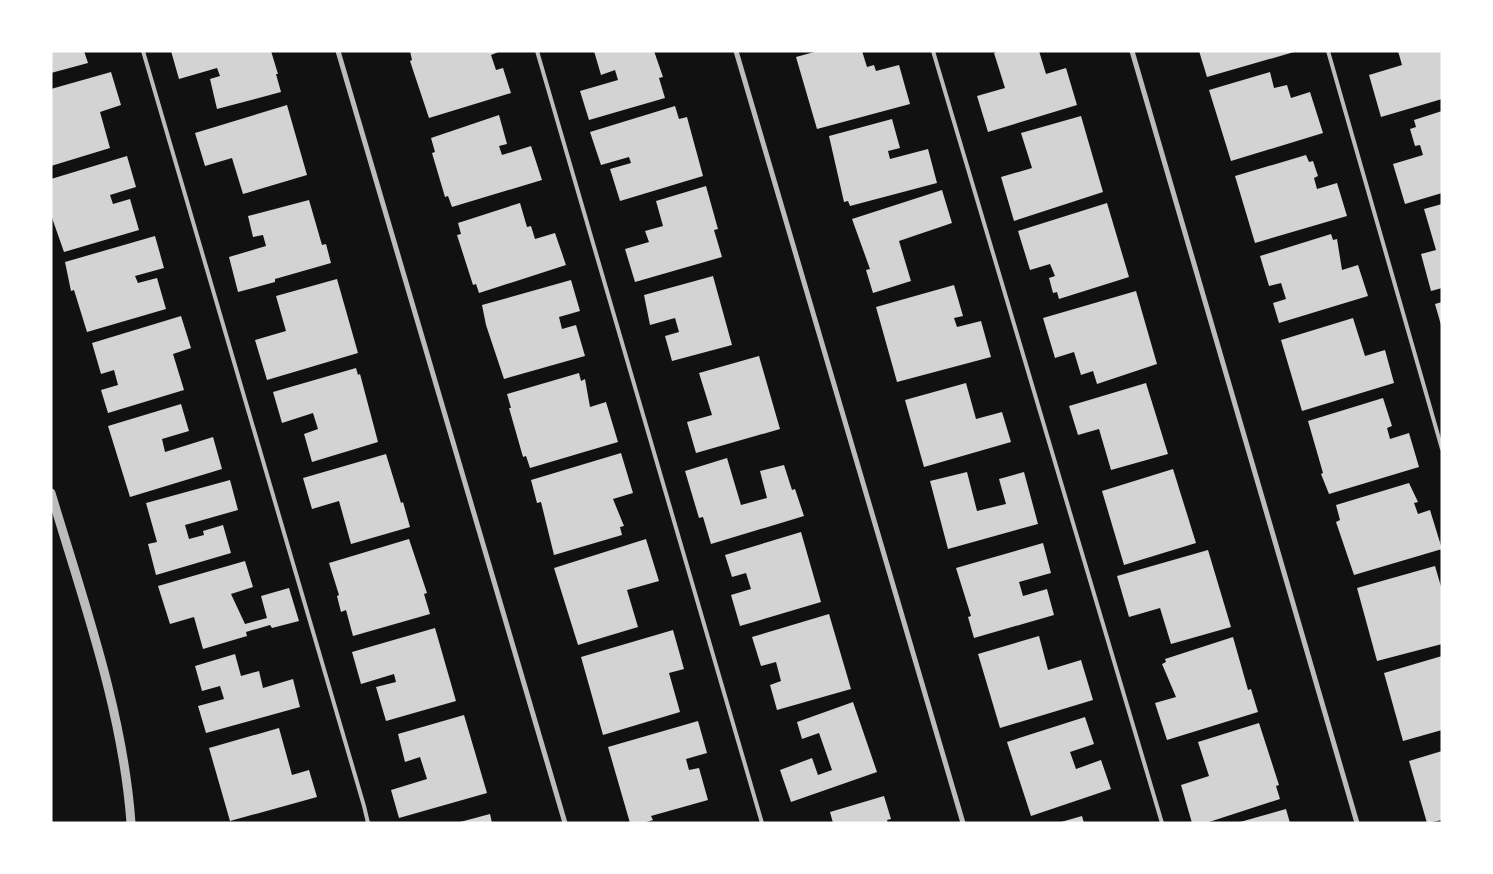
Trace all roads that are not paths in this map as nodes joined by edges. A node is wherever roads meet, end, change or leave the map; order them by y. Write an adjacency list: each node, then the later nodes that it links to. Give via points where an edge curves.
1 (143, 51): 11 (lane)
2 (338, 51): 12 (street)
3 (537, 51): 13 (lane)
4 (736, 51): 14 (street)
5 (933, 51): 15 (lane)
6 (1132, 51): 16 (street)
7 (1328, 51): 8 (lane)
8 (1442, 449)
9 (51, 494): 10 (street, via 104,670 121,748)
10 (132, 823)
11 (368, 823)
12 (565, 823)
13 (762, 823)
14 (963, 823)
15 (1162, 823)
16 (1357, 823)

